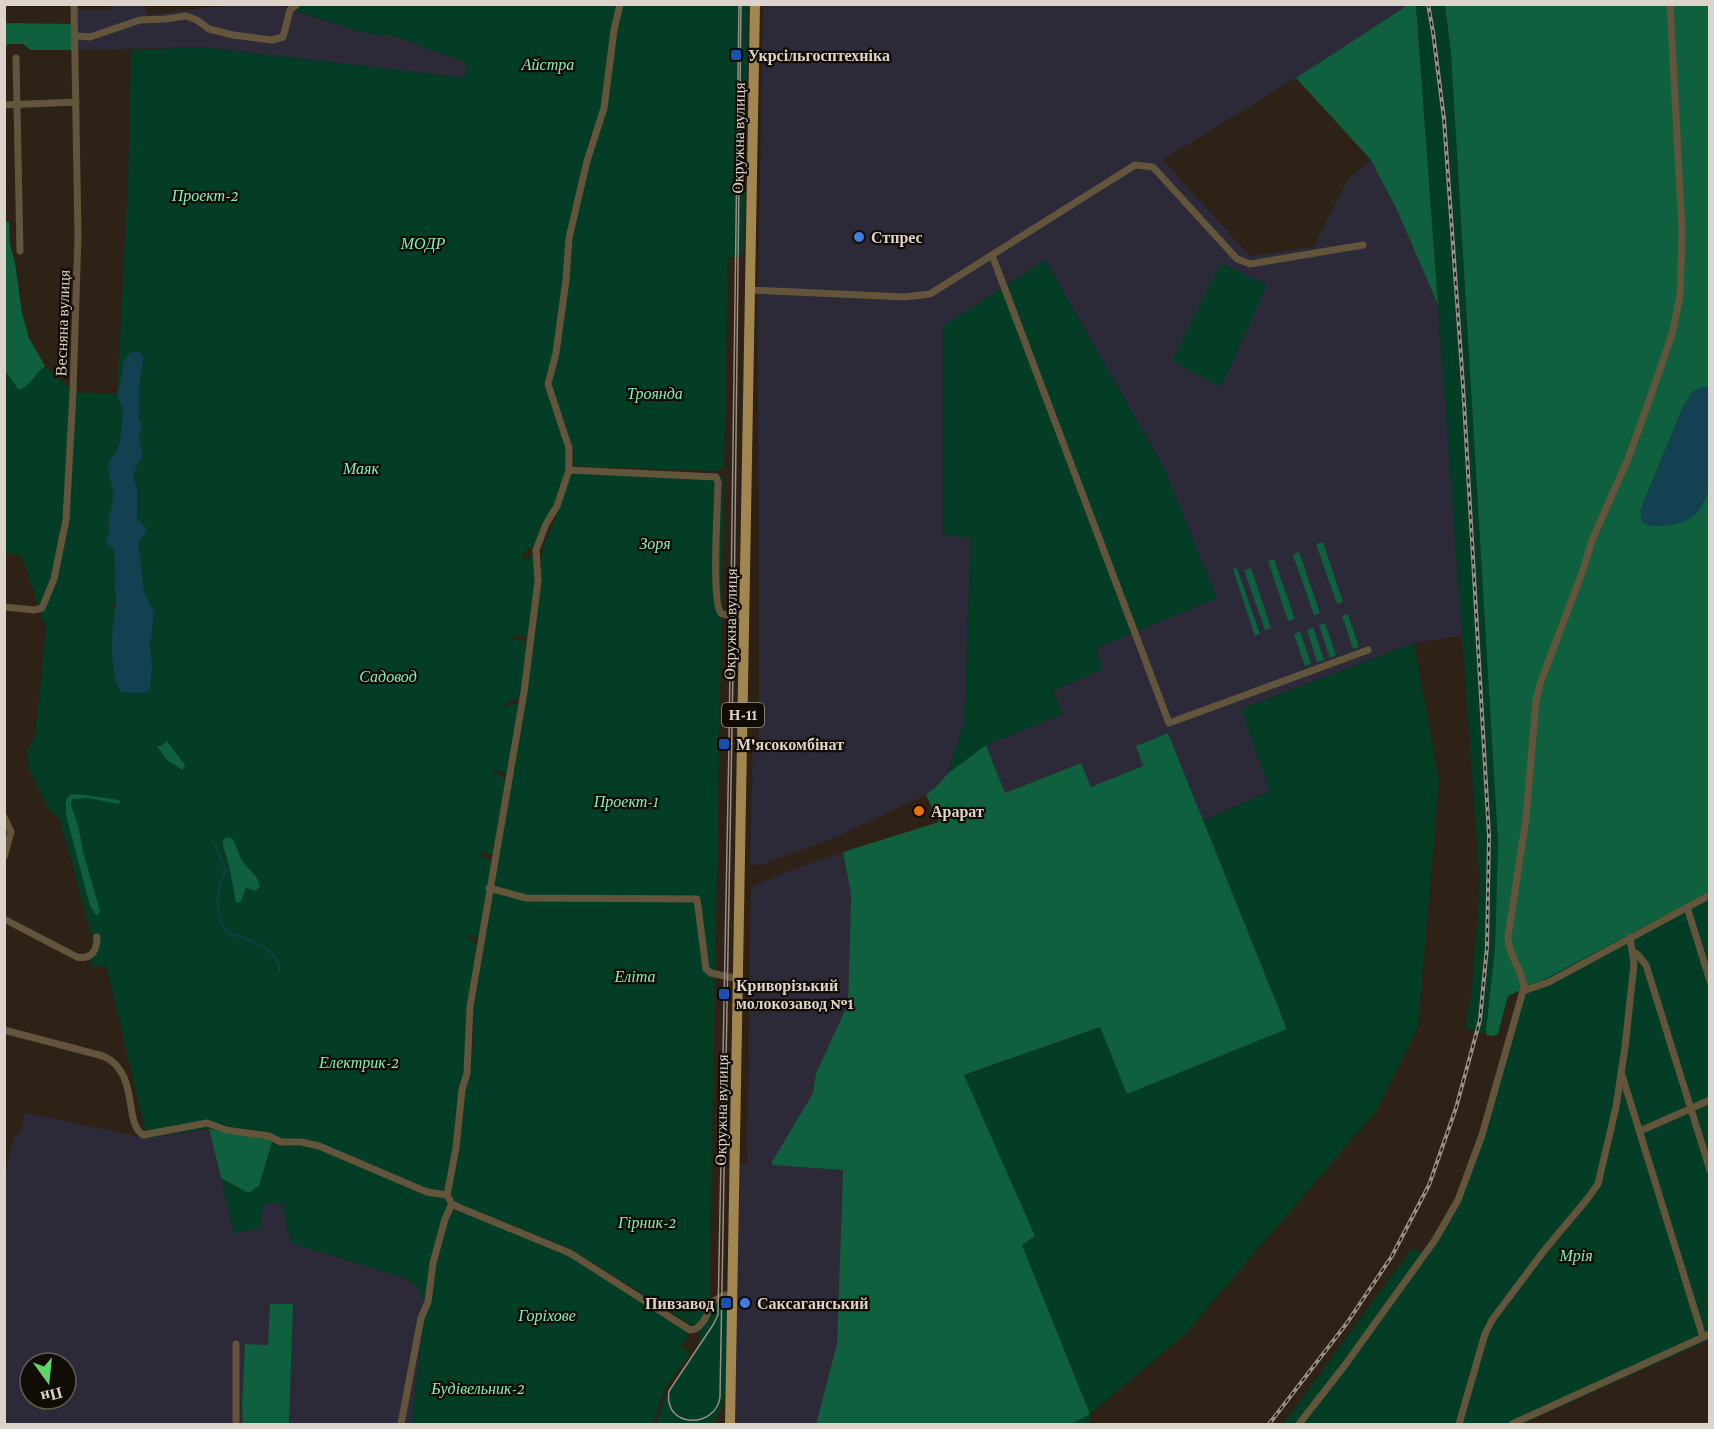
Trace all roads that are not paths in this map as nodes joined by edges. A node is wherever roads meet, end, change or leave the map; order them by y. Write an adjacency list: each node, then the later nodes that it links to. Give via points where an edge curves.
1 (74, 4): 6 (street, Весняна вулиця)
2 (297, 4): 6 (street, via 290,10 283,37 272,40 209,29 186,16 140,20 90,37)
3 (620, 4): 15 (street, via 604,108 569,238 556,353 548,384 569,448)
4 (755, 4): 14 (main road, Окружна вулиця / Н-11)
5 (1670, 4): 30 (street, via 1682,230 1680,296 1672,334 1650,398 1592,540 1536,700 1526,818 1508,937 1524,981)
6 (75, 36): 8 (street, Весняна вулиця)
7 (16, 58): 9 (street)
8 (76, 102): 9 (street); 16 (street, Весняна вулиця, via 78,236 66,520 54,579 42,608)
9 (16, 104): 10 (street); 12 (street)
10 (4, 105)
11 (1363, 245): 13 (street, via 1250,264 1237,259 1153,167 1136,165)
12 (20, 251)
13 (992, 255): 14 (street, via 930,294 919,296); 18 (street, via 1169,723)
14 (750, 290): 17 (main road, Окружна вулиця / Н-11)
15 (569, 470): 17 (street, via 716,477 715,578 720,611 724,615); 21 (street, via 536,550 538,580 524,692)
16 (4, 607)
17 (745, 615): 28 (main road, Окружна вулиця / Н-11)
18 (1368, 650)
19 (4, 817): 20 (street, via 11,832)
20 (4, 857)
21 (489, 888): 28 (street, via 526,897 697,899 706,969 711,974); 37 (street, via 469,1015 467,1073)
22 (1710, 894): 23 (street)
23 (1687, 907): 25 (street); 29 (street)
24 (4, 919): 26 (street, via 77,957 87,958 93,953)
25 (1630, 937): 27 (street); 30 (street, via 1549,982)
26 (97, 938)
27 (1634, 952): 32 (street); 34 (street, via 1646,965)
28 (739, 979): 39 (main road, Окружна вулиця / Н-11)
29 (1710, 981)
30 (1523, 991): 45 (street, via 1482,1135 1458,1200 1435,1240)
31 (4, 1030): 37 (street, via 103,1056 116,1063 123,1073 137,1129 143,1135 207,1123 281,1142 319,1146 427,1192)
32 (1621, 1071): 35 (street); 46 (street, via 1598,1184 1491,1320)
33 (1710, 1100): 34 (street)
34 (1690, 1108): 35 (street); 36 (street)
35 (1640, 1131): 40 (street)
36 (1710, 1170)
37 (447, 1195): 38 (street)
38 (452, 1204): 39 (street, via 570,1253 690,1330 704,1322 711,1303); 43 (street, via 433,1263)
39 (732, 1295): 44 (main road, Окружна вулиця / Н-11)
40 (1706, 1335): 47 (street)
41 (236, 1344): 42 (street)
42 (236, 1425)
43 (401, 1425)
44 (730, 1425)
45 (1299, 1425)
46 (1459, 1425)
47 (1512, 1425)

